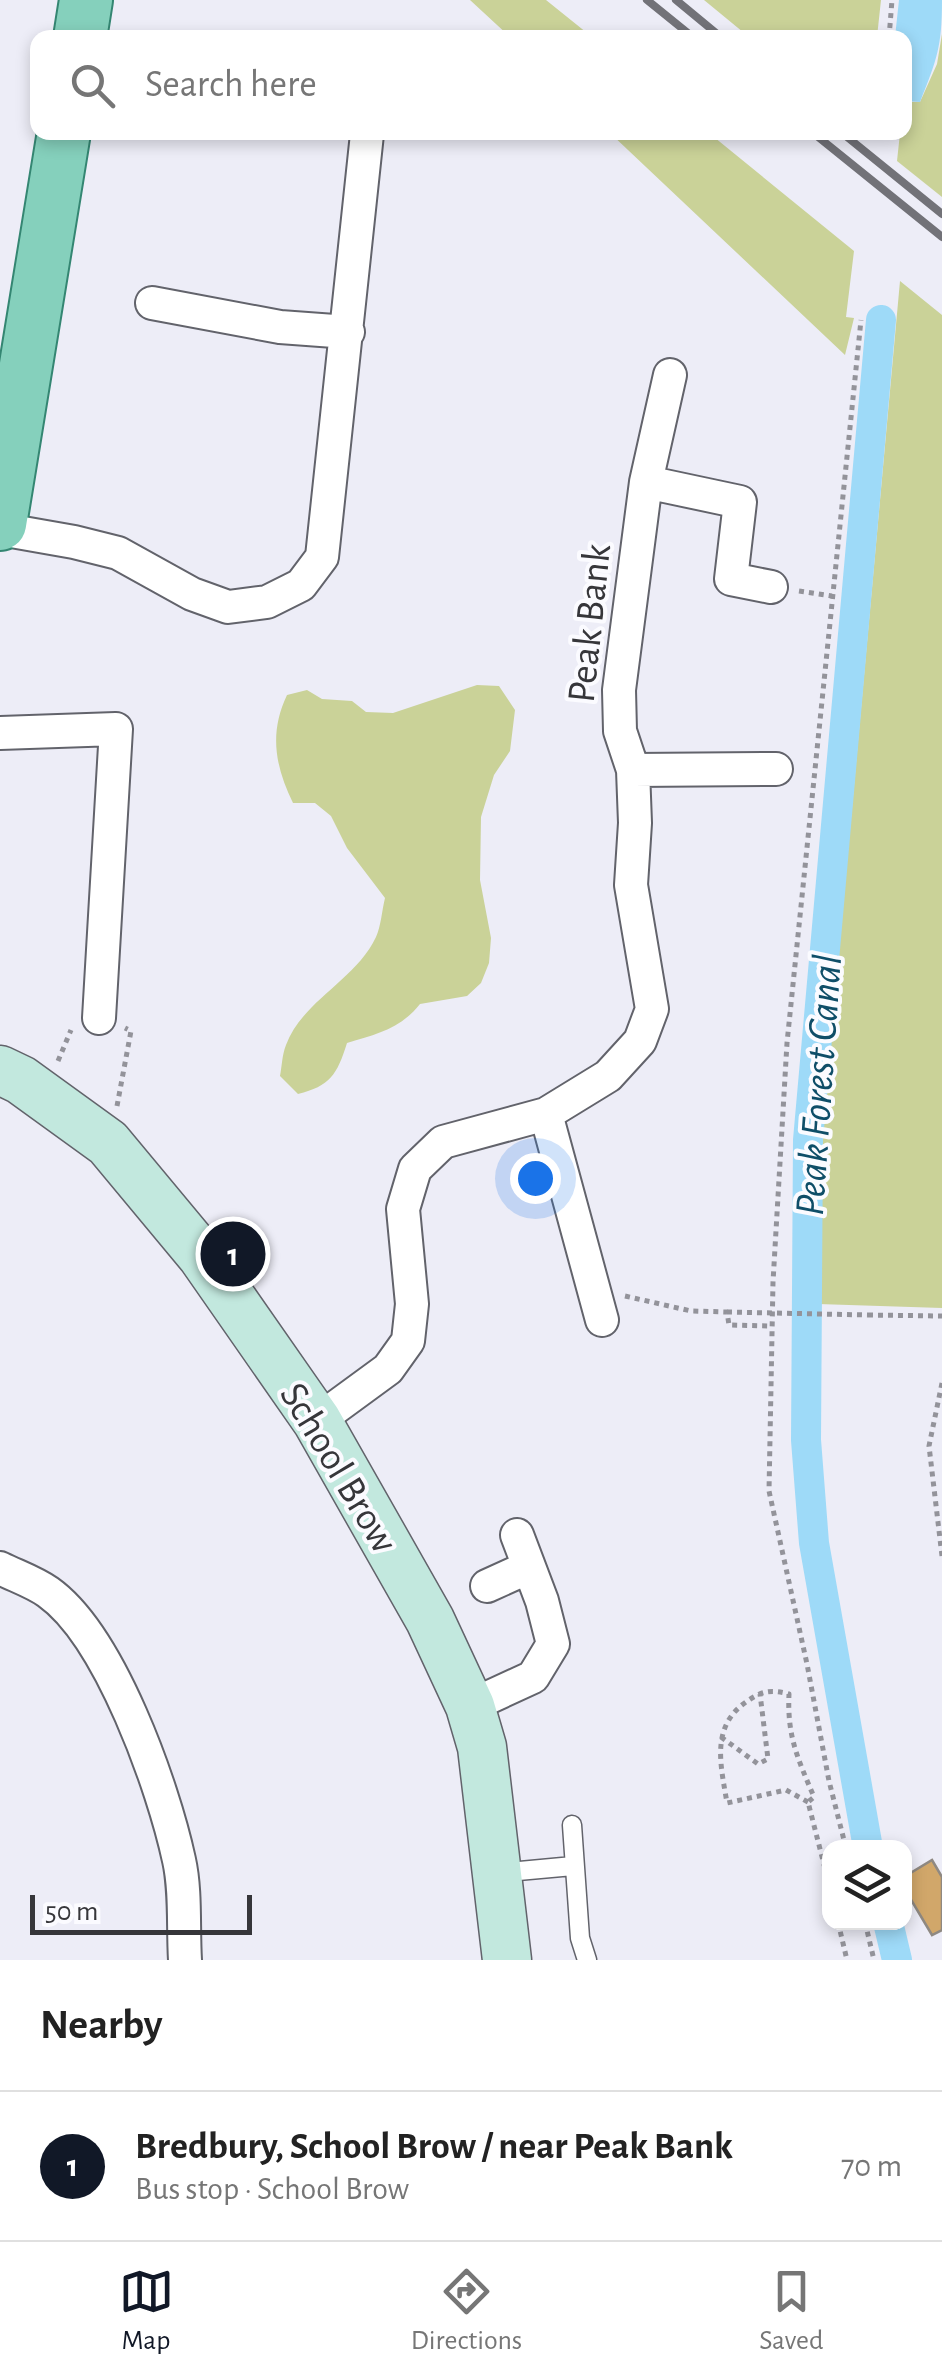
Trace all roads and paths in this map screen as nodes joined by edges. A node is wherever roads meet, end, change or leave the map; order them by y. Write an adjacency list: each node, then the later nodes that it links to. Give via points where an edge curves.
1 (86, 0): 3 (main road)
2 (892, 0): 4 (path)
3 (81, 30)
4 (890, 30)
5 (63, 140): 12 (main road)
6 (366, 140): 9 (street)
7 (152, 303): 9 (street, via 280,327)
8 (860, 320): 25 (path, via 787,1043)
9 (348, 332): 12 (street, via 322,557 301,585 266,602 228,607 118,553)
10 (670, 374): 11 (street, Peak Bank)
11 (646, 482): 13 (street, via 740,502 731,578); 16 (street, Peak Bank, via 619,690 620,731)
12 (0, 527)
13 (771, 587)
14 (0, 732): 17 (street, via 116,729)
15 (776, 769): 16 (street)
16 (633, 770): 20 (street, Peak Bank, via 631,885 652,1009 640,1041 608,1076)
17 (97, 1018): 19 (path, via 74,1024); 21 (path, via 132,1031)
18 (0, 1070): 19 (main road, School Brow)
19 (44, 1096): 21 (main road, School Brow)
20 (546, 1114): 22 (street); 27 (street, Peak Bank, via 443,1142 415,1169 403,1209 412,1304 408,1341 388,1369)
21 (108, 1143): 27 (main road, School Brow, via 202,1256)
22 (598, 1304): 23 (path)
23 (727, 1312): 24 (path, bridge); 25 (path, via 729,1325)
24 (942, 1316)
25 (772, 1326): 38 (path, via 769,1491)
26 (942, 1383): 29 (path, via 929,1446)
27 (317, 1421): 34 (main road, School Brow, via 430,1620)
28 (517, 1535): 31 (street)
29 (942, 1556)
30 (0, 1568): 44 (street, via 49,1592 88,1632 117,1684 180,1862)
31 (530, 1568): 32 (street); 34 (street, via 553,1644 533,1676)
32 (487, 1586)
33 (760, 1694): 35 (path, via 731,1712); 35 (path, via 768,1759 758,1764); 36 (path, via 790,1694 792,1746 814,1797)
34 (470, 1706): 41 (main road, School Brow, via 482,1747)
35 (721, 1737): 36 (path, via 727,1803 786,1790)
36 (808, 1802): 39 (path)
37 (572, 1825): 40 (lane)
38 (844, 1840)
39 (822, 1857)
40 (574, 1866): 41 (lane); 46 (lane)
41 (496, 1873): 45 (main road, School Brow)
42 (840, 1930): 47 (path)
43 (867, 1930): 48 (path)
44 (185, 1960)
45 (508, 1960)
46 (587, 1960)
47 (847, 1960)
48 (874, 1960)

